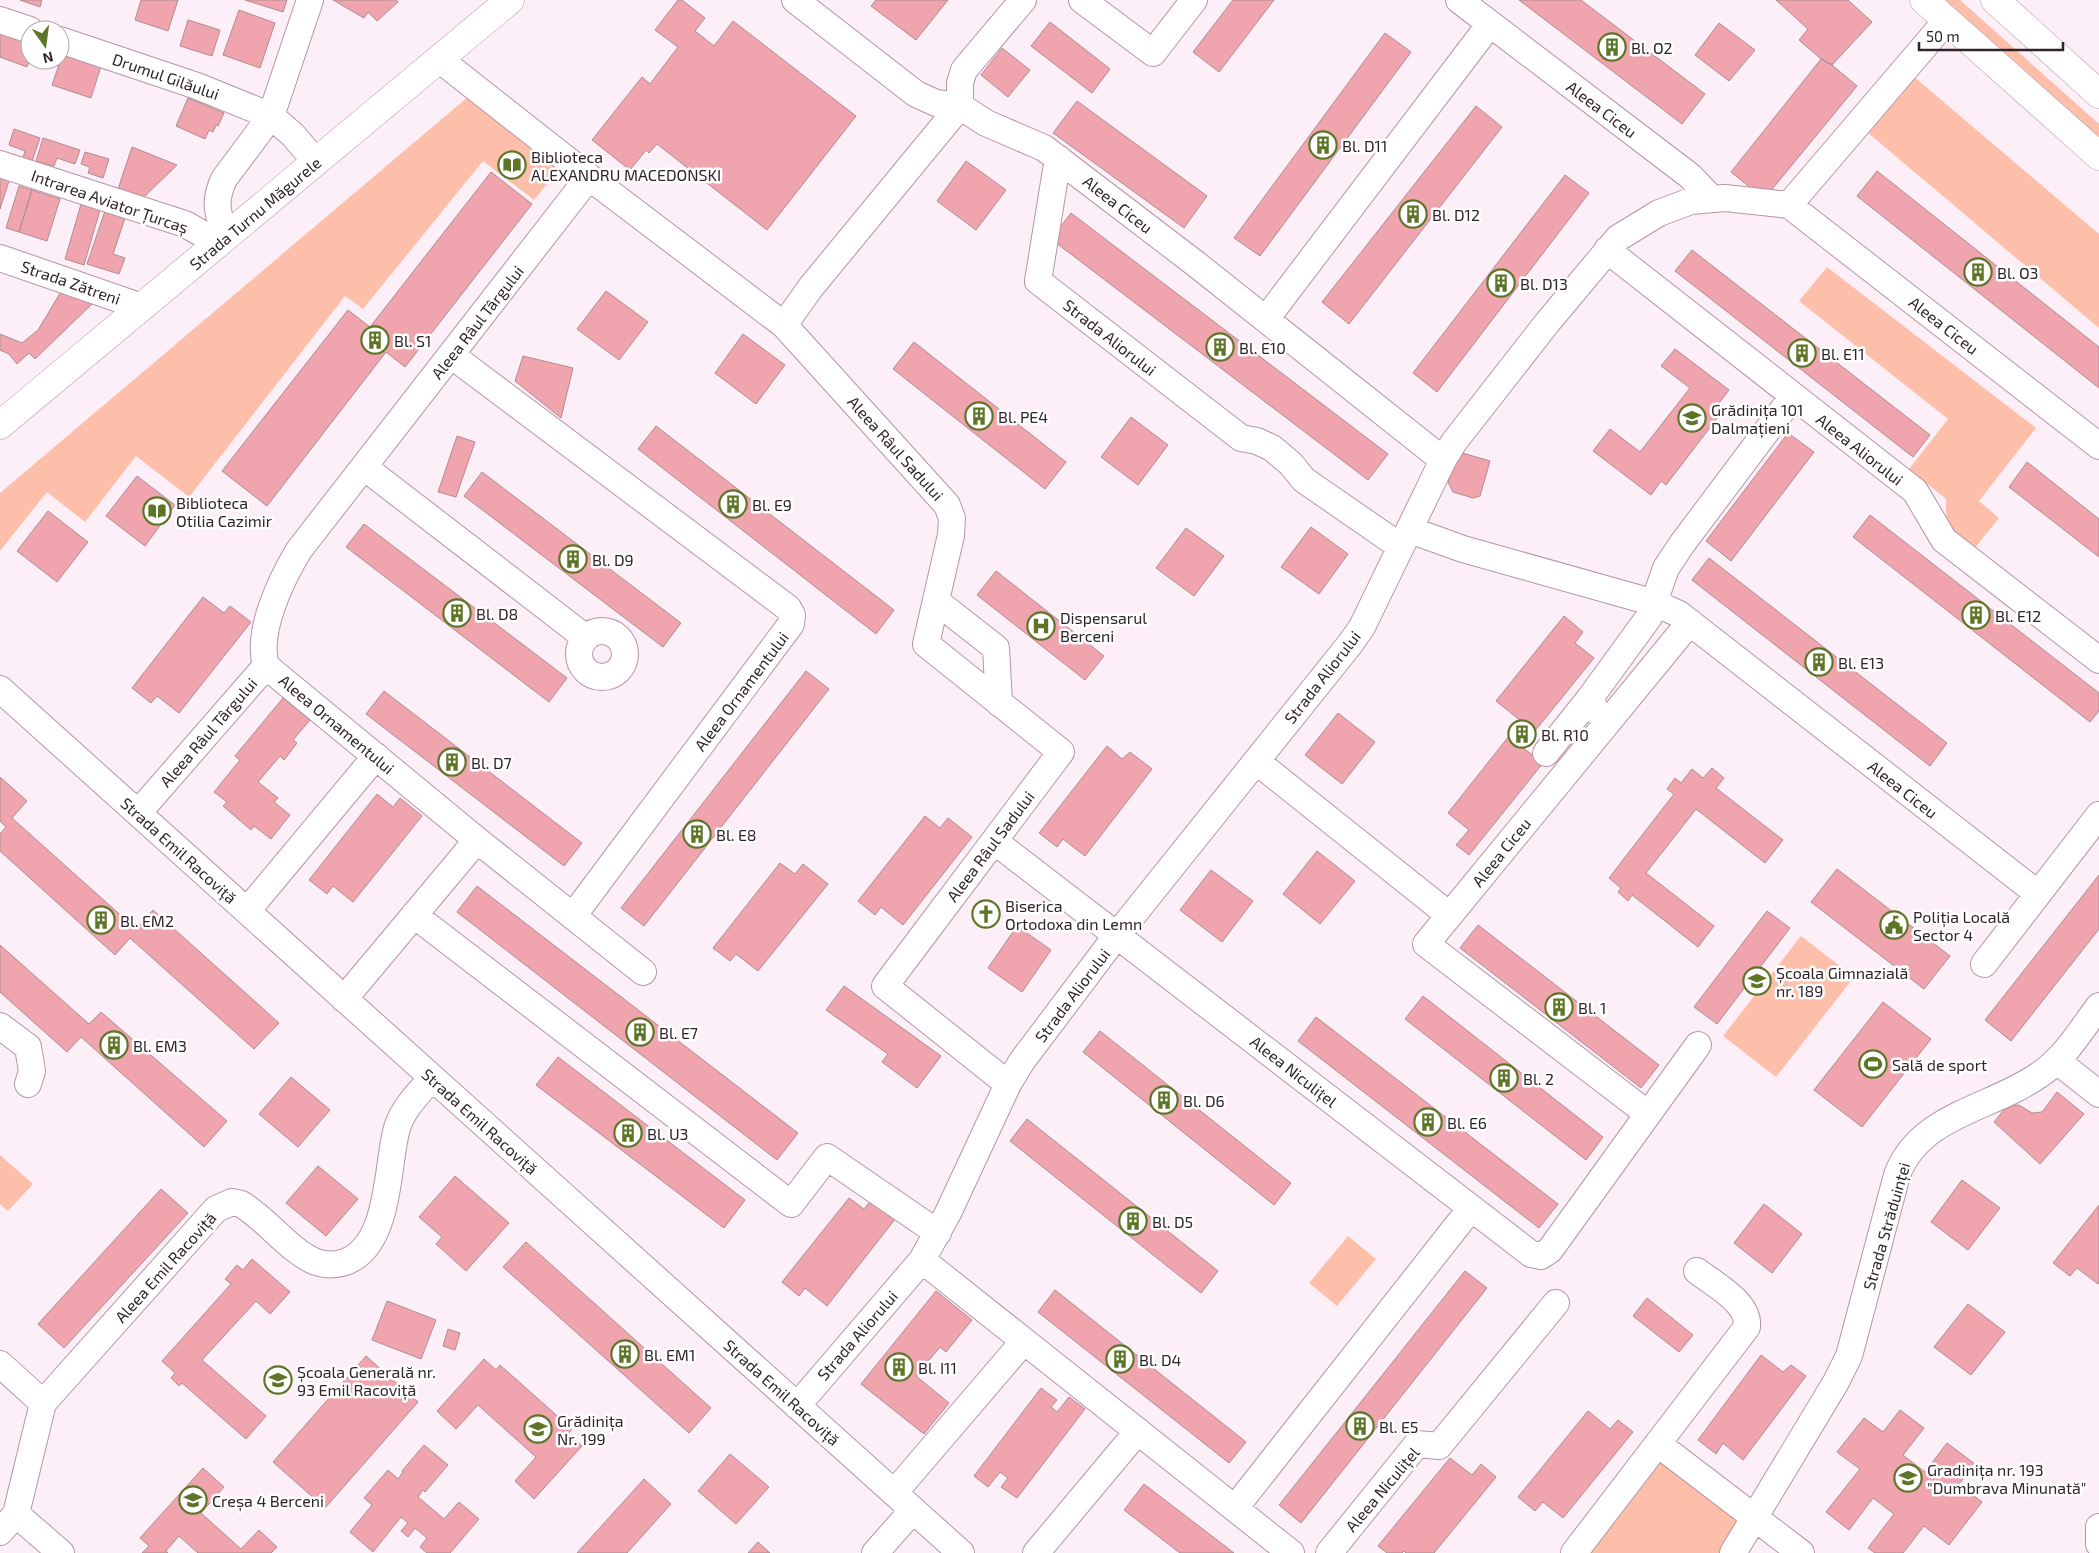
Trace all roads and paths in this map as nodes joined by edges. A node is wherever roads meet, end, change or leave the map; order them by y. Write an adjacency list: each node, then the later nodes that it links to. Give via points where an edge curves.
1 (310, 0): 18 (street)
2 (510, 0): 15 (main road, Strada Turnu Măgurele)
3 (795, 0): 17 (street, Aleea Ciceu, via 916,94 936,103)
4 (1023, 0): 17 (street, via 964,70 960,83)
5 (1082, 0): 6 (street, via 1153,54)
6 (1194, 0)
7 (1458, 0): 12 (street, Aleea Ciceu)
8 (1924, 0): 11 (main road)
9 (1995, 0): 16 (main road)
10 (0, 20): 13 (street)
11 (1947, 20): 19 (main road); 25 (street)
12 (1490, 24): 24 (street, Aleea Ciceu, via 1690,176); 30 (street)
13 (20, 27)
14 (70, 43): 18 (street, Drumul Gilăului, via 213,92)
15 (440, 59): 21 (main road, Strada Turnu Măgurele); 23 (street, Aleea Râul Sadului)
16 (2099, 94)
17 (960, 106): 20 (street, Aleea Ciceu, via 986,124 1032,141); 31 (street, via 810,287)
18 (271, 116): 21 (street, Drumul Gilăului); 26 (street, via 220,188 217,212)
19 (2099, 156)
20 (1058, 158): 30 (street, Aleea Ciceu); 38 (street, Strada Aliorului, via 1038,281 1241,438 1272,448 1304,480)
21 (316, 162): 26 (main road, Strada Turnu Măgurele)
22 (0, 164): 26 (street, Intrarea Aviator Țurcaș, via 185,224)
23 (589, 177): 31 (street, Aleea Râul Sadului); 32 (street, Aleea Râul Târgului)
24 (1711, 198): 25 (street); 27 (street, via 1676,206 1643,221 1618,238)
25 (1789, 205): 35 (street, Aleea Ciceu)
26 (222, 241): 29 (main road, Strada Turnu Măgurele)
27 (1608, 250): 33 (street, Aleea Aliorului); 36 (street, via 1541,330)
28 (0, 258): 29 (street, Strada Zătreni)
29 (142, 307): 34 (main road, Strada Turnu Măgurele)
30 (1266, 319): 36 (street, Aleea Ciceu)
31 (784, 325): 39 (street, Aleea Râul Sadului, via 947,505 952,518 951,535)
32 (451, 355): 37 (street, Aleea Râul Târgului); 60 (street, Aleea Ornamentului, via 788,608 792,615 791,624)
33 (1794, 396): 40 (street, via 1682,544 1666,568); 43 (street, Aleea Aliorului, via 1915,492 1944,540)
34 (0, 425)
35 (2099, 446)
36 (1443, 460): 38 (street, Strada Aliorului)
37 (364, 467): 42 (street); 44 (street, Aleea Râul Târgului, via 299,550 278,590 265,634)
38 (1405, 538): 40 (street, Aleea Ciceu, via 1463,549); 51 (street, Strada Aliorului, via 1362,627)
39 (936, 601): 47 (street, via 996,648); 47 (street, Aleea Râul Sadului, via 926,644)
40 (1655, 604): 41 (street, Aleea Ciceu); 46 (street, via 1640,632)
41 (1690, 622): 48 (street, Aleea Ciceu); 56 (street, Aleea Ciceu)
42 (586, 638)
43 (2099, 660)
44 (266, 666): 50 (street, Aleea Ornamentului); 52 (street, Aleea Râul Târgului)
45 (0, 689): 52 (street, Strada Emil Racoviță)
46 (1590, 698): 48 (street, via 1596,711); 49 (street)
47 (999, 703): 55 (street, Aleea Râul Sadului, via 1061,752)
48 (1609, 721): 59 (street, Aleea Ciceu)
49 (1546, 753)
50 (376, 756): 54 (street, Aleea Ornamentului); 57 (street)
51 (1256, 761): 59 (street); 61 (street, Strada Aliorului)
52 (138, 813): 57 (street, Strada Emil Racoviță)
53 (2099, 815): 56 (street)
54 (477, 840): 58 (street); 60 (street, Aleea Ornamentului)
55 (994, 841): 61 (street, Aleea Niculițel); 71 (street, Aleea Râul Sadului, via 885,986)
56 (2037, 893): 62 (street)
57 (247, 911): 64 (street, Strada Emil Racoviță)
58 (414, 915): 64 (street); 75 (street, via 791,1204 827,1157)
59 (1449, 915): 73 (street, Aleea Ciceu, via 1426,944)
60 (573, 916): 63 (street)
61 (1117, 935): 71 (street, Strada Aliorului); 74 (street, Aleea Niculițel)
62 (1984, 964)
63 (643, 972)
64 (344, 998): 69 (street, Strada Emil Racoviță)
65 (2099, 1006): 68 (street, Strada Străduinței)
66 (0, 1026): 70 (street, via 28,1047 32,1072)
67 (1698, 1045): 73 (street, Aleea Niculițel)
68 (2057, 1061): 72 (street); 88 (street, Strada Străduinței, via 2016,1089 1940,1124 1910,1150 1897,1175 1849,1356)
69 (432, 1078): 81 (street, Aleea Emil Racoviță, via 402,1117 379,1222 360,1253 340,1264 323,1264 306,1257 248,1208 232,1202 224,1204 216,1209); 82 (street, Strada Emil Racoviță)
70 (28, 1084)
71 (1008, 1084): 75 (street, Strada Aliorului)
72 (2099, 1094)
73 (1648, 1114): 74 (street, Aleea Niculițel, via 1550,1250 1541,1256 1531,1254)
74 (1471, 1208): 86 (street)
75 (938, 1233): 76 (street, Strada Aliorului)
76 (922, 1260): 79 (street); 82 (street, Strada Aliorului)
77 (1697, 1271): 84 (street, via 1741,1306 1748,1317 1748,1327)
78 (1556, 1303): 97 (street, Aleea Niculițel, via 1439,1446 1417,1444)
79 (1024, 1341): 83 (street); 85 (street)
80 (0, 1364): 81 (street)
81 (43, 1404): 89 (street, Aleea Emil Racoviță)
82 (797, 1406): 85 (street, Strada Emil Racoviță)
83 (1138, 1431): 86 (street); 95 (street)
84 (1658, 1444): 88 (street); 98 (street)
85 (894, 1493): 87 (street, Strada Emil Racoviță)
86 (1235, 1508): 96 (street)
87 (913, 1510): 93 (street); 94 (street, Strada Emil Racoviță)
88 (1754, 1517): 99 (street, Strada Străduinței); 100 (street)
89 (8, 1523): 92 (street)
90 (2099, 1527): 91 (street)
91 (2099, 1544)
92 (61, 1553)
93 (875, 1553)
94 (961, 1553)
95 (1036, 1553)
96 (1291, 1553)
97 (1329, 1553)
98 (1574, 1553)
99 (1733, 1553)
100 (1801, 1553)

